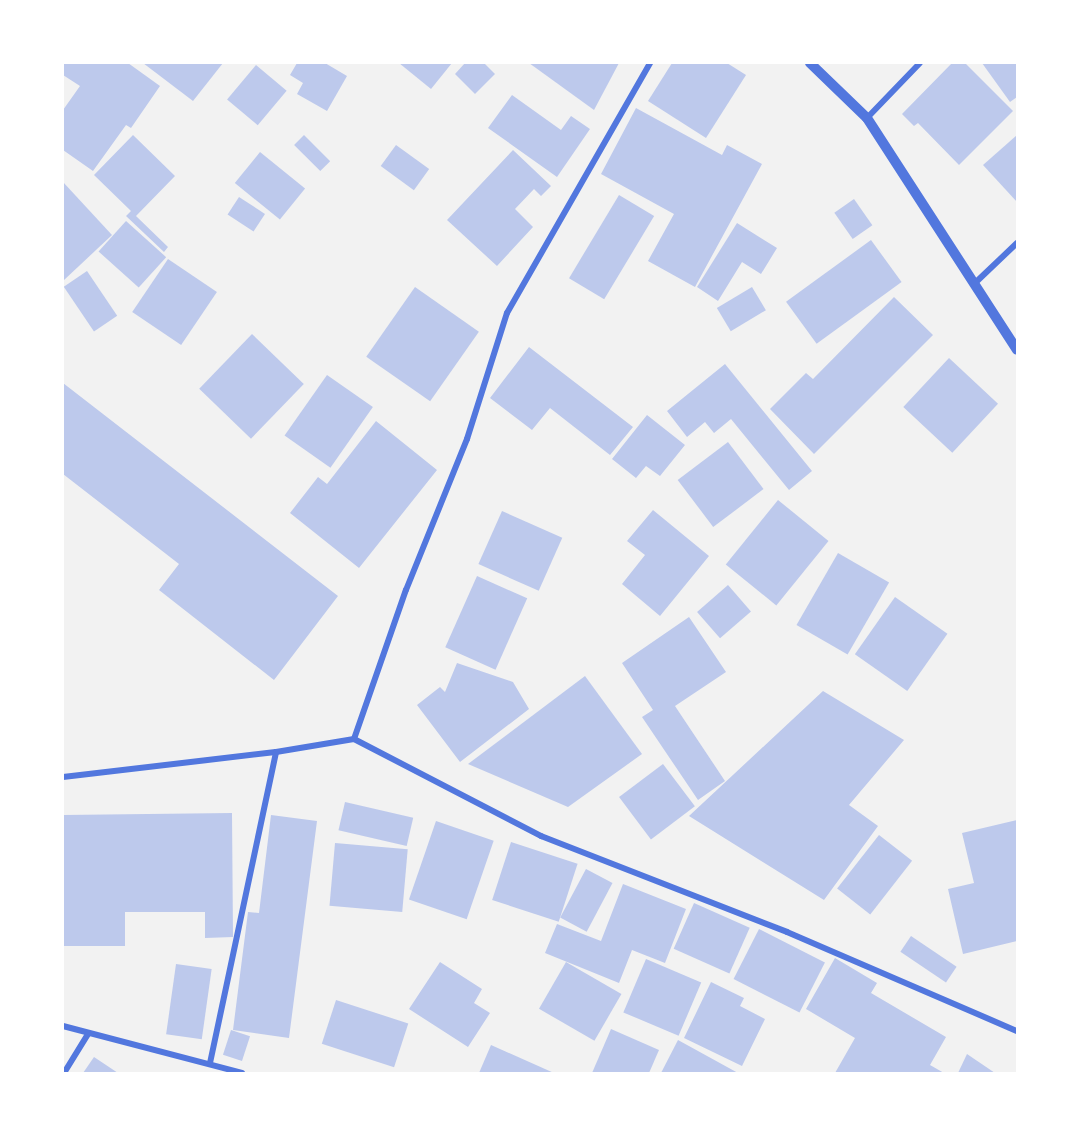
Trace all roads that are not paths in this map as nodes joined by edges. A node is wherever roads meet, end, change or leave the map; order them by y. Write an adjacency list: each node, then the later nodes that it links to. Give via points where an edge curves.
1 (650, 63): 8 (street, via 507,313 467,439 406,590)
2 (810, 63): 4 (street)
3 (920, 63): 4 (street)
4 (867, 118): 6 (street)
5 (1017, 243): 6 (street)
6 (975, 284): 7 (street)
7 (1015, 342)
8 (354, 740): 9 (street); 12 (street, via 541,836 787,932)
9 (276, 752): 10 (street); 14 (street)
10 (63, 777)
11 (63, 1026): 13 (street)
12 (1017, 1031)
13 (88, 1034): 14 (street); 15 (street)
14 (210, 1063): 16 (street)
15 (64, 1073)
16 (242, 1073)

